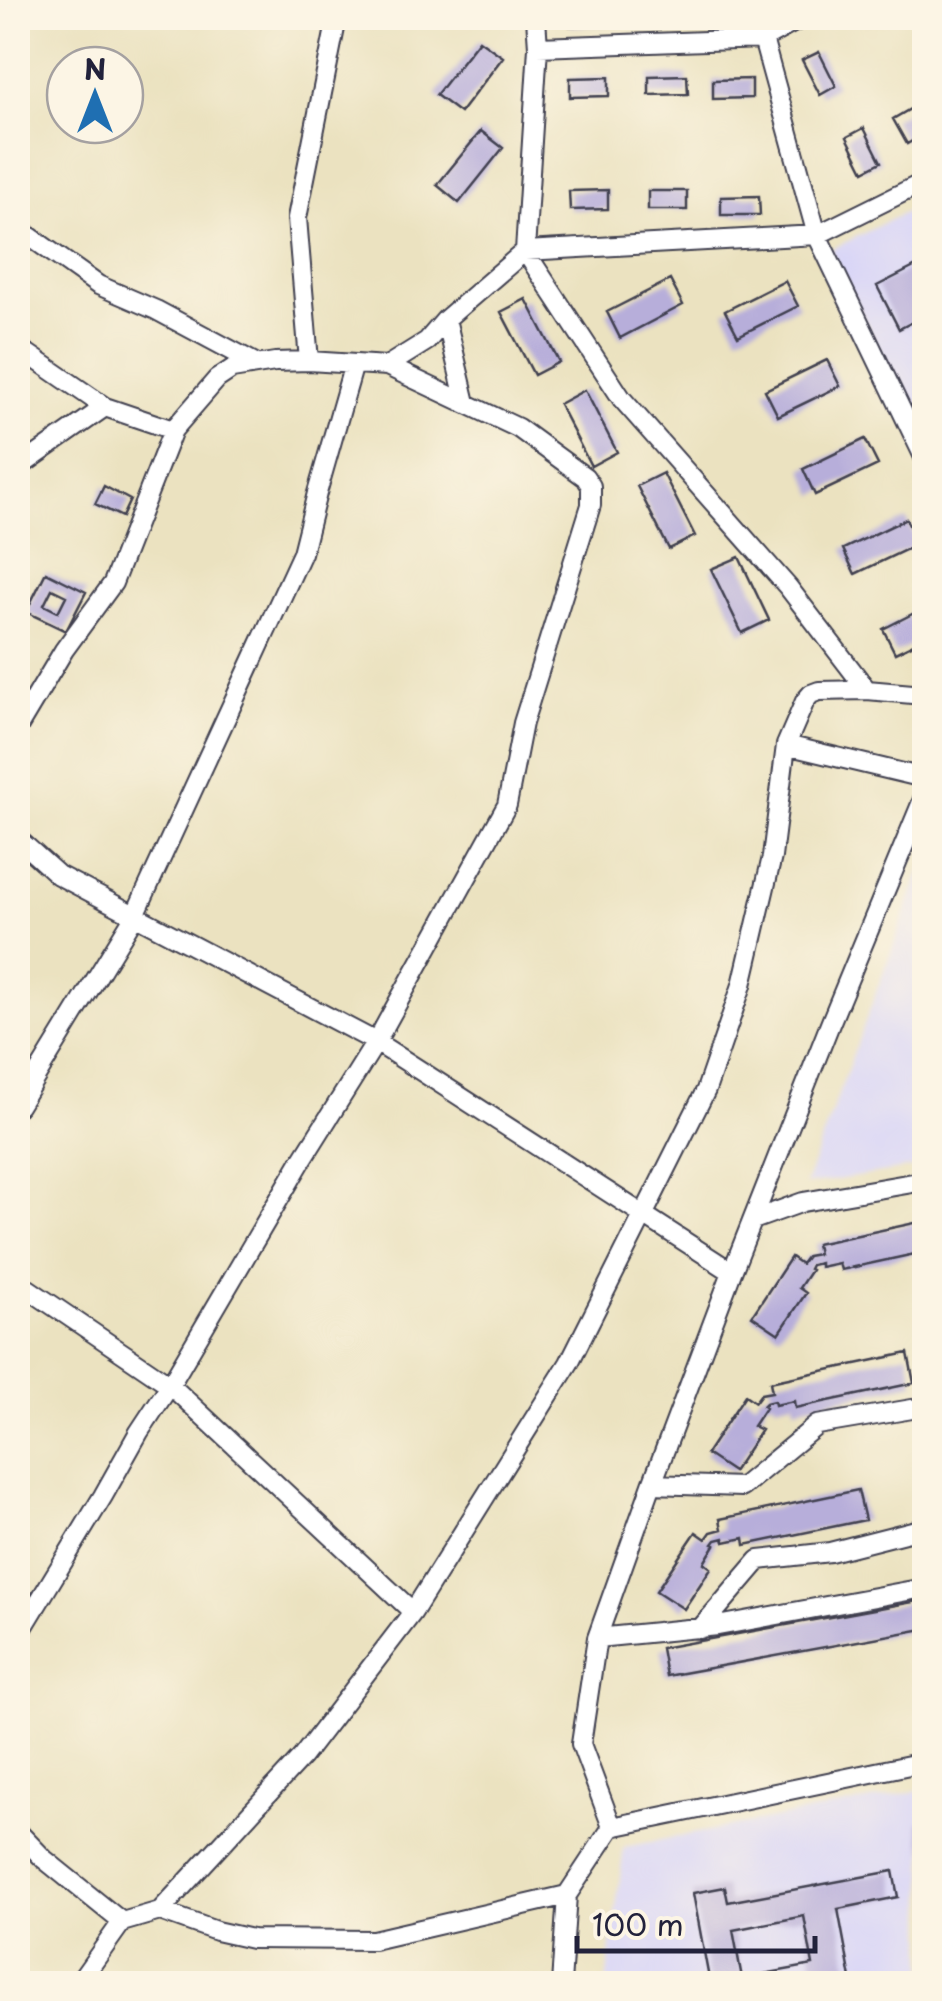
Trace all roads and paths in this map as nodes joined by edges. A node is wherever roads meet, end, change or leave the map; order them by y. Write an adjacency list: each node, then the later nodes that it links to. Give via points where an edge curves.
1 (340, 18): 12 (street, via 297,218)
2 (536, 18): 5 (street)
3 (802, 18): 4 (street)
4 (762, 39): 5 (street); 8 (street)
5 (538, 47): 9 (street)
6 (924, 182): 8 (street)
7 (18, 228): 13 (street, via 98,286)
8 (817, 235): 9 (street); 19 (street)
9 (525, 250): 10 (street); 21 (street, via 622,399 788,587)
10 (446, 319): 15 (street); 16 (street)
11 (18, 347): 17 (street)
12 (309, 361): 13 (street); 14 (street)
13 (257, 364): 18 (street, via 216,379)
14 (354, 364): 15 (street); 28 (street, via 302,553)
15 (387, 366): 16 (street)
16 (466, 403): 29 (street, via 518,428 585,477 592,500 523,723 507,805)
17 (105, 407): 18 (street); 20 (street)
18 (173, 430): 23 (street, via 113,583)
19 (924, 458)
20 (18, 468)
21 (867, 690): 22 (street); 24 (street, via 811,694)
22 (924, 696)
23 (18, 727)
24 (786, 745): 25 (street); 32 (street, via 772,857 742,985 706,1090)
25 (924, 778)
26 (924, 797): 33 (street)
27 (18, 839): 28 (street, via 58,876)
28 (135, 915): 29 (street); 30 (street)
29 (376, 1042): 32 (street); 36 (street)
30 (18, 1106)
31 (924, 1181): 33 (street, via 803,1202)
32 (642, 1216): 34 (street); 41 (street, via 569,1363)
33 (753, 1220): 34 (street)
34 (732, 1272): 38 (street)
35 (18, 1282): 36 (street)
36 (170, 1386): 41 (street); 43 (street)
37 (924, 1408): 38 (street, via 817,1425 742,1487)
38 (652, 1484): 44 (street)
39 (924, 1528): 42 (street, via 830,1552 759,1560)
40 (924, 1588): 42 (street)
41 (413, 1612): 49 (street, via 302,1757)
42 (700, 1629): 44 (street)
43 (18, 1636)
44 (597, 1638): 46 (street, via 581,1744)
45 (924, 1762): 46 (street)
46 (612, 1827): 48 (street)
47 (18, 1832): 50 (street)
48 (567, 1895): 49 (street, via 372,1940 252,1939); 52 (street)
49 (160, 1910): 50 (street)
50 (122, 1922): 51 (street)
51 (78, 1984)
52 (561, 1984)

